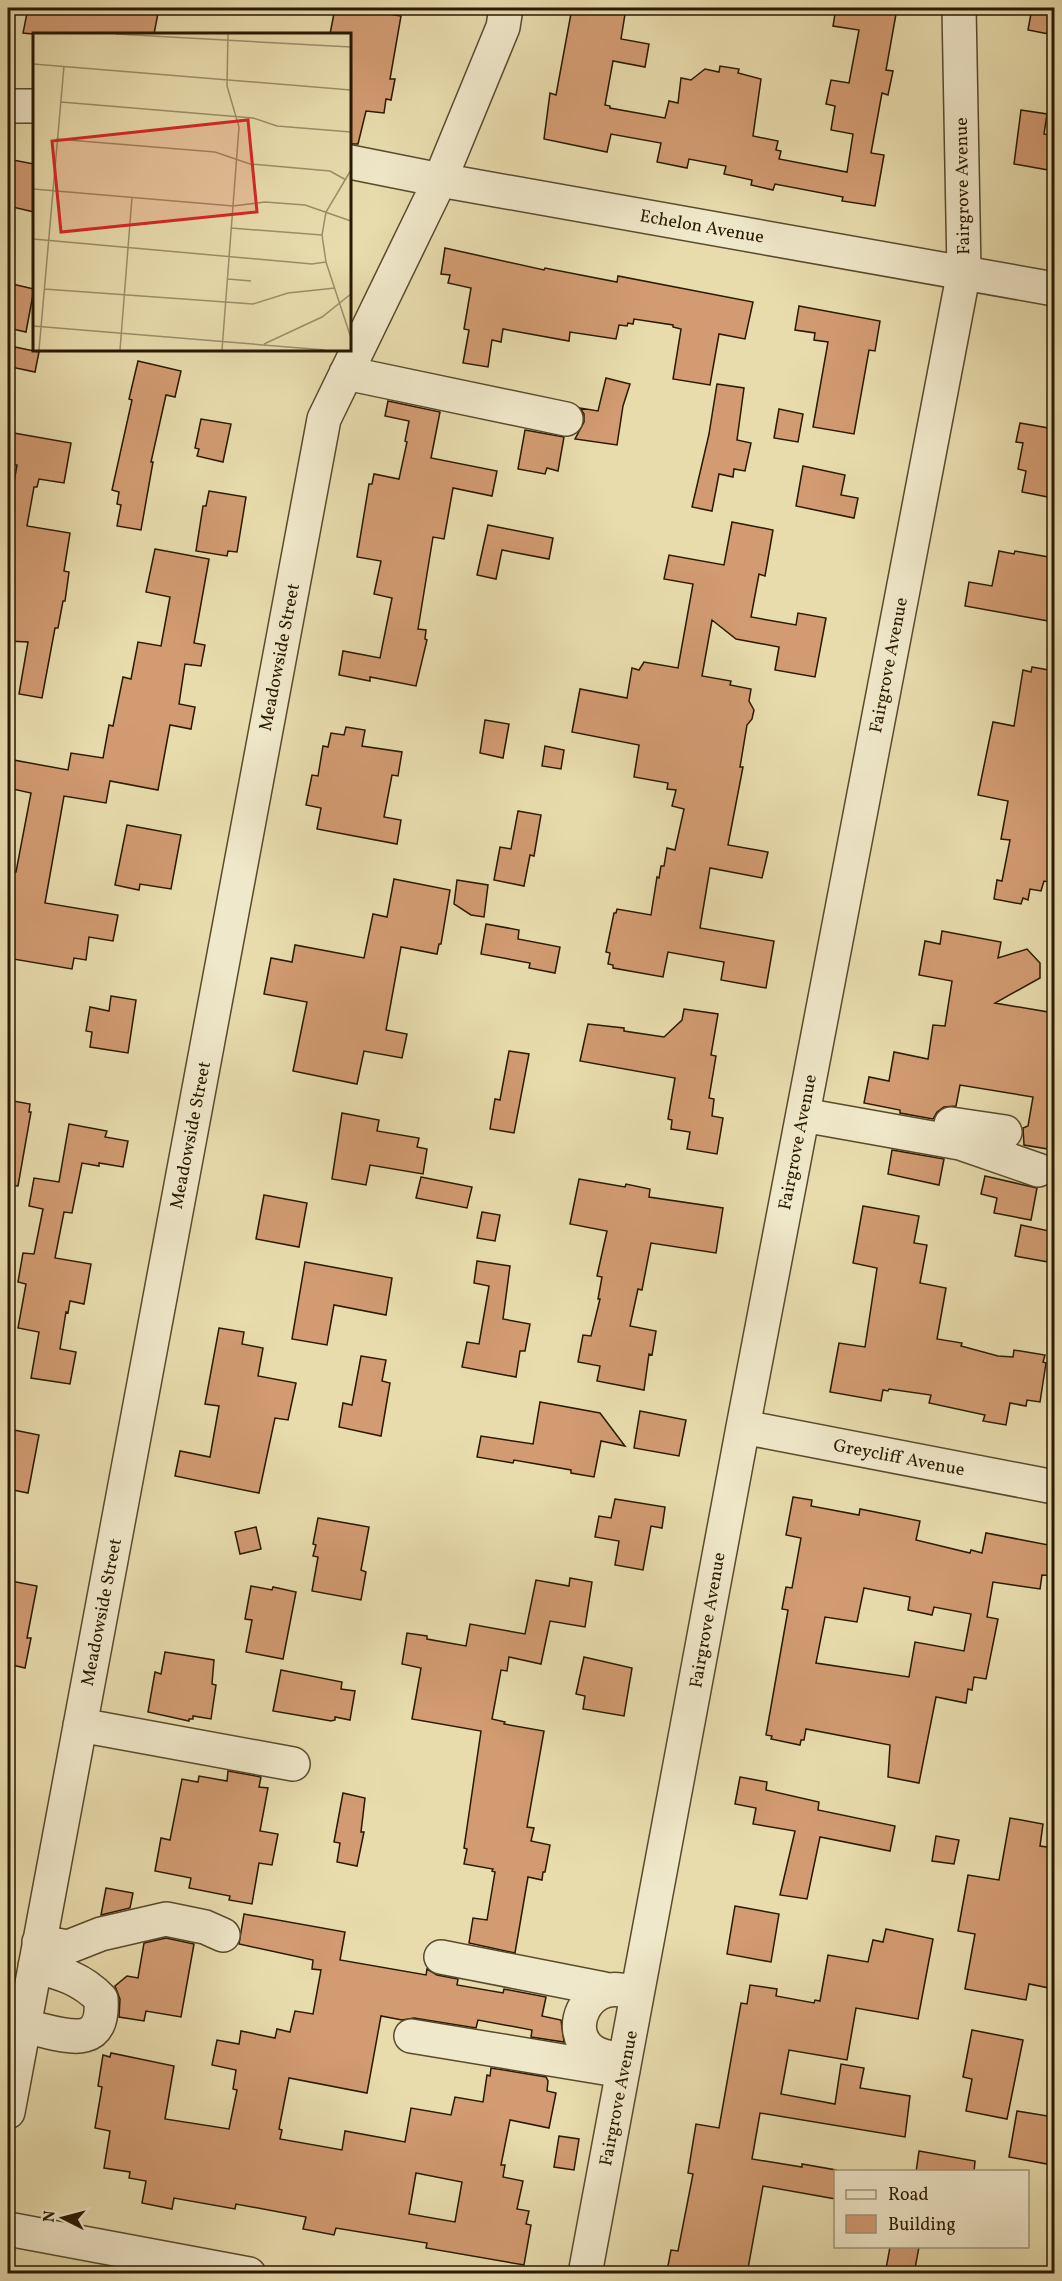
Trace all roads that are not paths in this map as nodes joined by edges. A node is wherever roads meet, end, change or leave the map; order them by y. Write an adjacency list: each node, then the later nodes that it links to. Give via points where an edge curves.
1 (506, 8): 6 (street, Meadowside Street, via 503,27)
2 (959, 8): 7 (street, Fairgrove Avenue)
3 (8, 106): 4 (street)
4 (33, 106)
5 (351, 162): 6 (street, Echelon Avenue)
6 (440, 180): 7 (street, Echelon Avenue); 9 (street, Meadowside Street)
7 (964, 271): 8 (street, Echelon Avenue); 11 (street, Fairgrove Avenue)
8 (1054, 289)
9 (346, 373): 10 (street); 16 (street, Meadowside Street, via 324,419)
10 (566, 418)
11 (802, 1115): 12 (street, via 837,1107); 13 (street, via 960,1143); 14 (street, Fairgrove Avenue)
12 (1005, 1132)
13 (1038, 1170)
14 (743, 1427): 15 (street, Greycliff Avenue); 22 (street, Fairgrove Avenue)
15 (1054, 1487)
16 (80, 1725): 17 (street); 19 (street, Meadowside Street)
17 (293, 1764)
18 (223, 1935): 19 (street, via 166,1919)
19 (37, 1954): 23 (street, Meadowside Street); 23 (street, via 94,1991 101,1999 101,2022 88,2035 74,2036)
20 (441, 1957): 21 (street)
21 (604, 1989): 22 (street); 25 (street, via 586,2004 580,2020 581,2033 590,2049)
22 (638, 1993): 25 (street, Fairgrove Avenue)
23 (24, 2026): 26 (street, Meadowside Street)
24 (411, 2036): 25 (street)
25 (624, 2066): 29 (street, Fairgrove Avenue)
26 (8, 2112)
27 (8, 2229): 28 (street)
28 (249, 2274)
29 (585, 2274)

